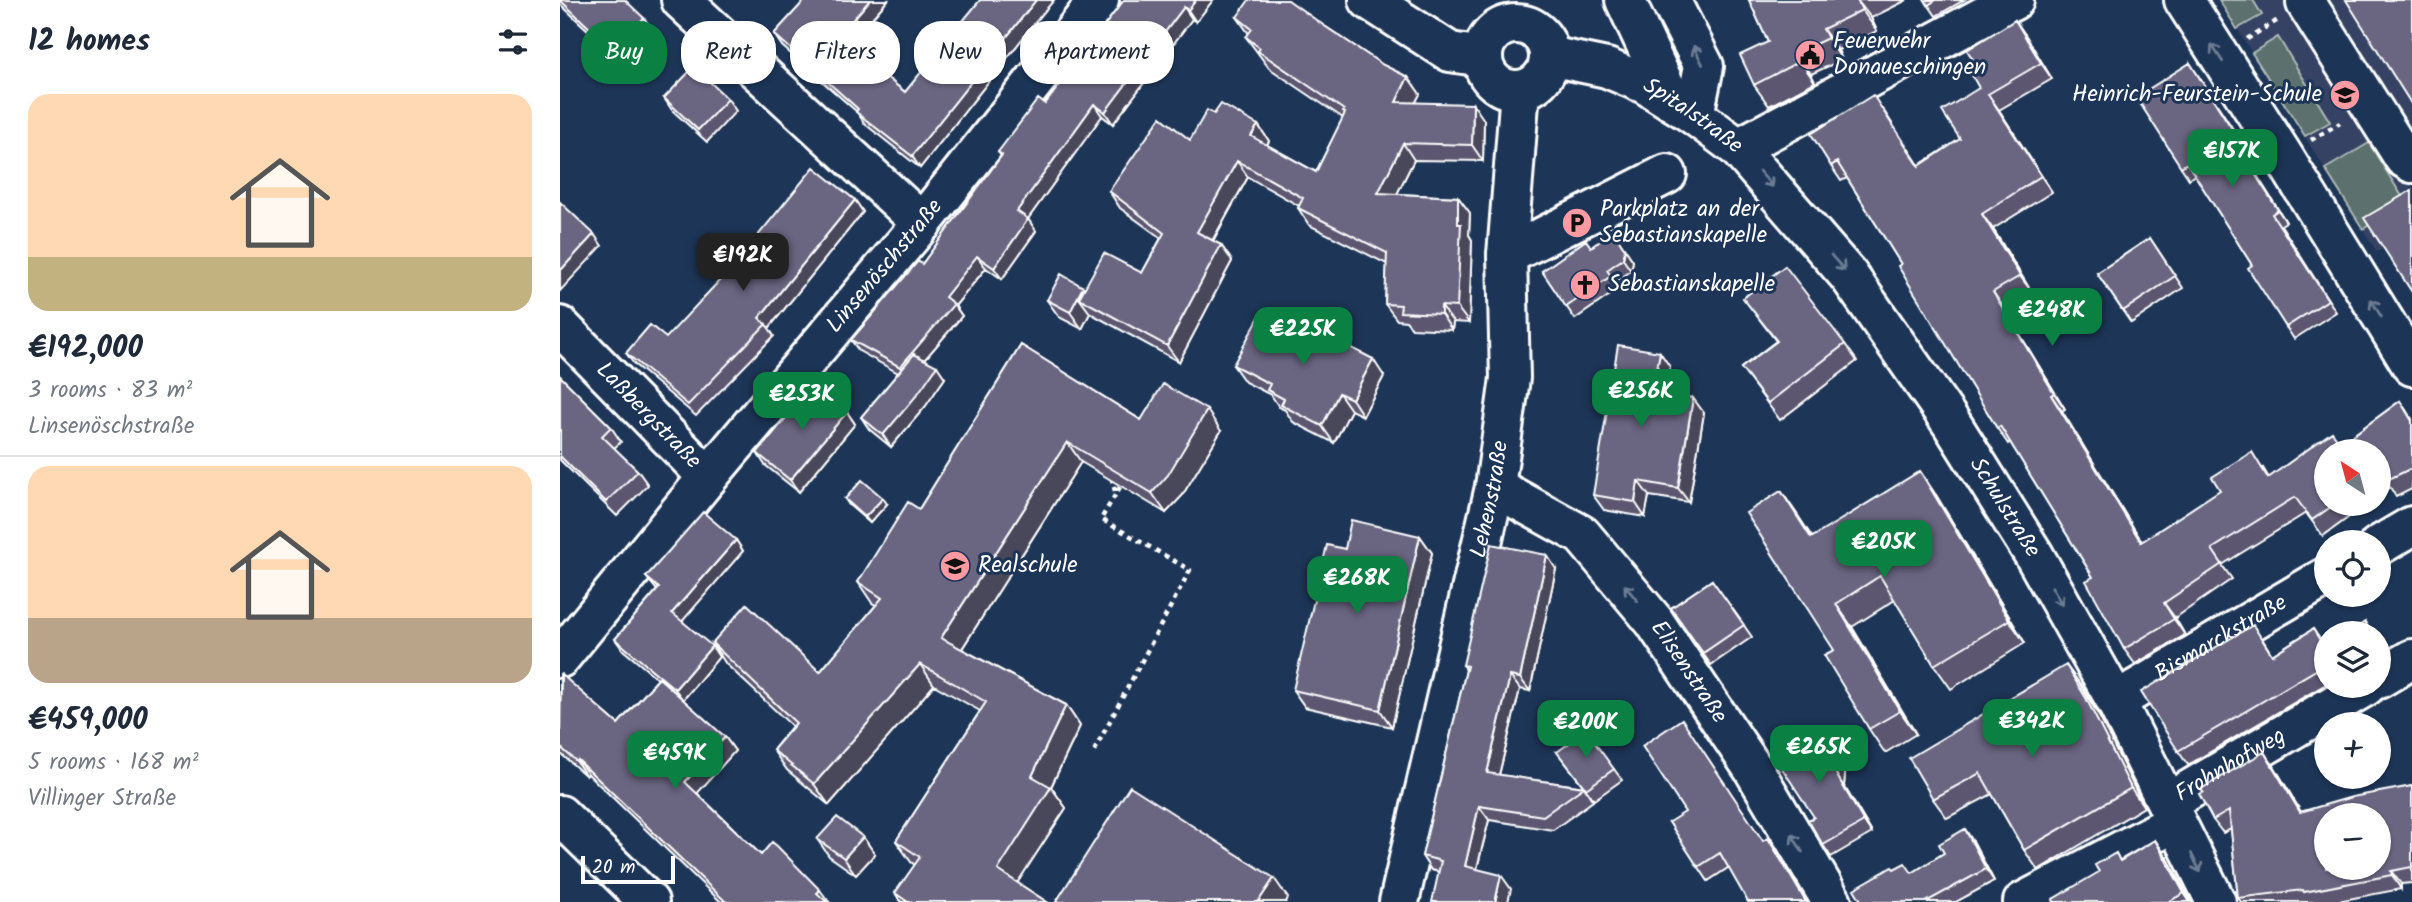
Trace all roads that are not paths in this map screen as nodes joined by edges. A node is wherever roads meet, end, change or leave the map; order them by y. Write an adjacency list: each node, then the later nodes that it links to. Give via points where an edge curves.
1 (681, 0): 17 (street)
2 (1099, 0): 17 (street, Linsenöschstraße)
3 (1369, 0): 11 (street, via 1450,52)
4 (1625, 0): 13 (street)
5 (1670, 0): 13 (street, one-way to 5, via 1704,66)
6 (2014, 0): 14 (street, Spitalstraße)
7 (2184, 0): 20 (street, one-way to 7)
8 (2306, 3): 15 (street, via 2404,158)
9 (1522, 12): 10 (street, via 1547,44); 11 (street, via 1494,32)
10 (1549, 55): 12 (street, via 1541,78); 13 (street, Spitalstraße, via 1607,68 1645,84)
11 (1483, 57): 12 (street, via 1494,81)
12 (1520, 90): 18 (street, Lehenstraße)
13 (1683, 108): 14 (street, Spitalstraße)
14 (1738, 148): 30 (street, Schulstraße, one-way to 30, via 1849,276 1952,424 2034,555)
15 (2412, 163)
16 (1667, 174): 18 (street)
17 (922, 223): 21 (street, Linsenöschstraße)
18 (1507, 255): 22 (street, Lehenstraße, via 1510,378)
19 (560, 326): 21 (street, Laßbergstraße)
20 (2412, 366)
21 (708, 477): 26 (street, Linsenöschstraße)
22 (1495, 487): 34 (street, Lehenstraße); 35 (street, Elisenstraße, one-way to 22, via 1754,770 1654,621 1582,535)
23 (2412, 526): 24 (street)
24 (2391, 538)
25 (2314, 584): 30 (street, Bismarckstraße)
26 (560, 657)
27 (2412, 659): 28 (street)
28 (2391, 671)
29 (2347, 698): 31 (street, Frohnhofweg)
30 (2116, 701): 31 (street, Schulstraße)
31 (2171, 812): 36 (street, Frohnhofweg); 37 (street, Schulstraße, one-way to 37)
32 (560, 816): 33 (street)
33 (649, 902)
34 (1399, 902)
35 (1832, 902)
36 (2023, 902)
37 (2216, 902)

